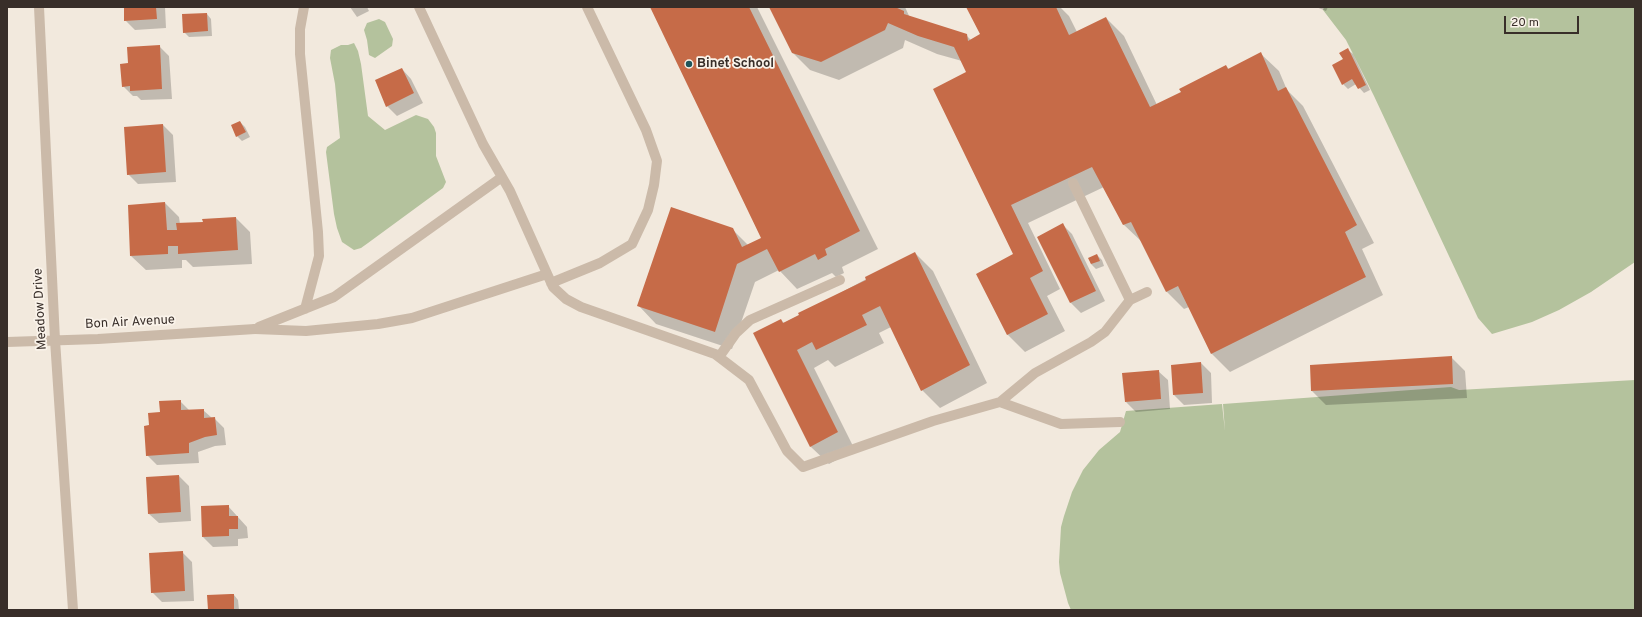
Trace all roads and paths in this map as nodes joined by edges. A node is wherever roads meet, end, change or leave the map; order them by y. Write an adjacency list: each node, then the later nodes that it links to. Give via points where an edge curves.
1 (38, 7): 13 (street, Meadow Drive)
2 (304, 7): 11 (street, via 300,29 300,54 319,256)
3 (418, 7): 5 (street, via 474,125)
4 (587, 7): 7 (street, via 646,130 657,161 654,185 648,210 632,244 600,262)
5 (502, 177): 7 (street); 11 (street, via 334,297)
6 (1073, 183): 10 (street)
7 (549, 278): 12 (street, via 412,318 378,324 306,331); 15 (street, via 566,299 581,307)
8 (840, 280): 15 (street, via 750,320 736,333)
9 (1148, 292): 10 (street)
10 (1130, 300): 16 (street, via 1105,332 1035,373)
11 (305, 309): 12 (street)
12 (255, 329): 13 (street, Bon Air Avenue)
13 (55, 340): 14 (street, Bon Air Avenue); 18 (street, Meadow Drive)
14 (7, 342)
15 (719, 357): 16 (street, via 749,380 787,451 803,467 934,421)
16 (1000, 402): 17 (street, via 1060,424)
17 (1120, 422)
18 (73, 610)

